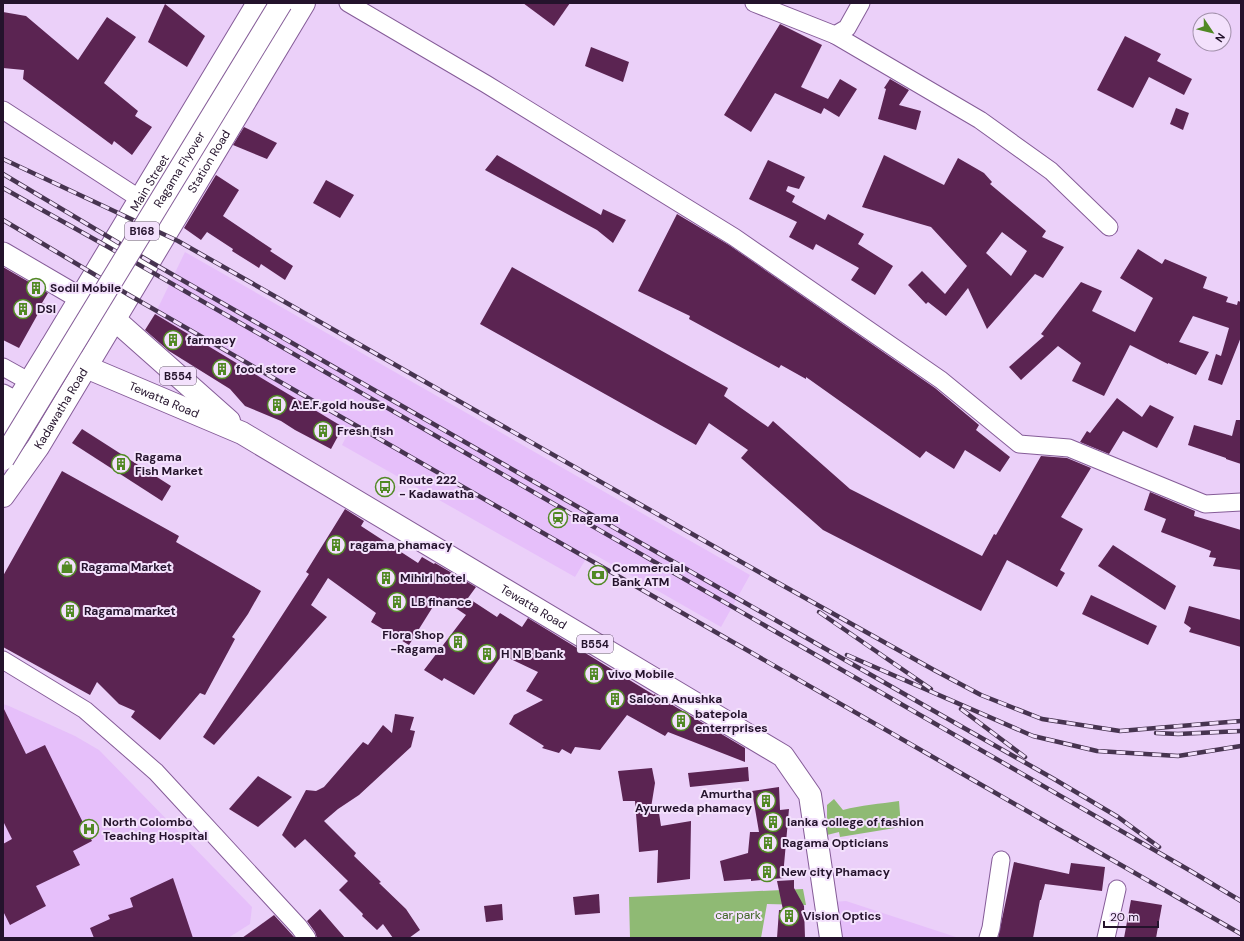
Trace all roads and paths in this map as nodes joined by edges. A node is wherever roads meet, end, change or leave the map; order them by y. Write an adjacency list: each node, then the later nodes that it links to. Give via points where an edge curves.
1 (258, 3): 9 (main road, Main Street / B168)
2 (281, 3): 21 (main road, Ragama Flyover / B168, bridge)
3 (304, 3): 13 (main road, Station Road / B168)
4 (348, 3): 23 (street, via 486,84 734,237 941,380 1019,444 1069,448 1206,504)
5 (754, 3): 7 (street)
6 (861, 3): 7 (street, via 847,28)
7 (835, 35): 10 (street, via 980,120 1051,171)
8 (3, 110): 9 (street)
9 (140, 199): 12 (main road, Main Street / B168)
10 (1109, 227)
11 (3, 253): 12 (street)
12 (80, 298): 13 (main road, Tewatta Road); 14 (main road, Main Street / B168)
13 (114, 319): 16 (main road, Kadawatha Road / B168); 20 (main road, Tewatta Road / B554)
14 (52, 347): 16 (main road, Tewatta Road); 17 (main road, Main Street / B168)
15 (3, 367): 17 (street)
16 (86, 367): 20 (main road, Tewatta Road / B554); 22 (main road, Kadawatha Road / B168, via 38,446)
17 (30, 382): 18 (main road, Main Street / B168)
18 (11, 397): 19 (main road, Main Street / B168)
19 (3, 425)
20 (242, 432): 28 (main road, Tewatta Road / B554, via 783,756 810,795)
21 (3, 459)
22 (3, 496)
23 (1241, 502)
24 (3, 660): 27 (street, via 85,710 156,772)
25 (1001, 860): 29 (street)
26 (1117, 889): 30 (street)
27 (307, 938)
28 (831, 938)
29 (988, 938)
30 (1106, 938)

